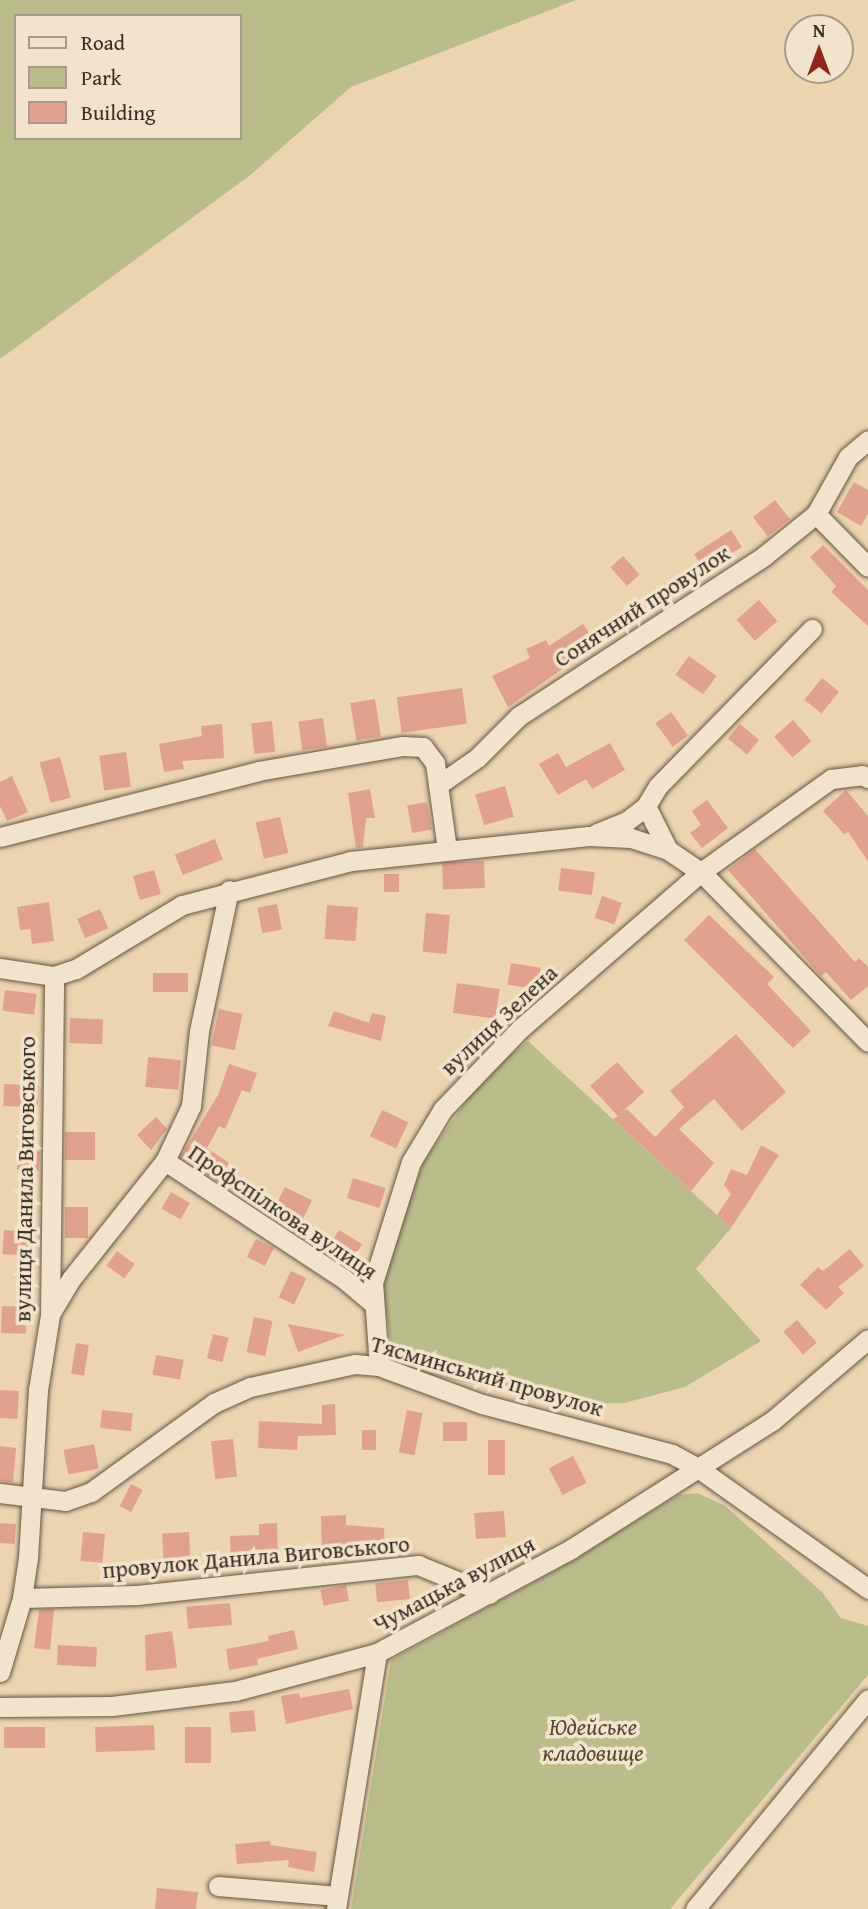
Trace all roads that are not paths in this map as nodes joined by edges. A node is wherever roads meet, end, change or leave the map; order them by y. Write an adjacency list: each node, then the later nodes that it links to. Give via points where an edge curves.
1 (868, 440): 2 (street, via 848,457)
2 (816, 514): 3 (street); 6 (street, Сонячний провулок, via 764,556 519,716 477,758)
3 (868, 567)
4 (812, 629): 7 (street, via 658,786)
5 (868, 778): 12 (street, вулиця Зелена, via 831,779)
6 (438, 785): 9 (street, via 435,763 423,747 403,746 258,771); 10 (street)
7 (646, 806): 8 (street, via 627,821); 11 (street)
8 (589, 836): 10 (street); 11 (street, via 631,838)
9 (0, 837)
10 (447, 850): 13 (street, via 351,861)
11 (668, 850): 12 (street)
12 (701, 872): 16 (street); 18 (street, вулиця Зелена, via 521,1028 443,1109 411,1162 385,1238 373,1283)
13 (229, 890): 15 (street, via 182,905 76,969); 17 (street, via 199,1031 191,1107)
14 (0, 968): 15 (street)
15 (54, 976): 19 (street, вулиця Данила Виговського)
16 (868, 1042)
17 (165, 1161): 18 (street, Профспілкова вулиця); 19 (street, via 71,1279)
18 (373, 1303): 21 (street, вулиця Зелена)
19 (50, 1315): 24 (street, вулиця Данила Виговського, via 38,1390)
20 (868, 1339): 22 (street, Чумацька вулиця, via 772,1420)
21 (379, 1366): 22 (street, Тясминський провулок, via 429,1388 672,1454); 24 (street, Тясминський провулок, via 355,1364 250,1387 214,1403 91,1492 65,1501)
22 (698, 1468): 25 (street, Тясминський провулок); 26 (street, Чумацька вулиця, via 571,1549)
23 (0, 1493): 24 (street, Тясминський провулок)
24 (32, 1500): 27 (street, вулиця Данила Виговського)
25 (868, 1589)
26 (489, 1594): 27 (street, провулок Данила Виговського, via 418,1565 137,1595); 28 (street, Чумацька вулиця)
27 (22, 1598): 29 (street, вулиця Данила Виговського)
28 (377, 1653): 31 (street, Чумацька вулиця, via 235,1692 112,1706); 33 (street)
29 (0, 1672)
30 (868, 1699): 34 (street)
31 (0, 1707)
32 (218, 1886): 33 (street)
33 (337, 1903)
34 (695, 1909)

